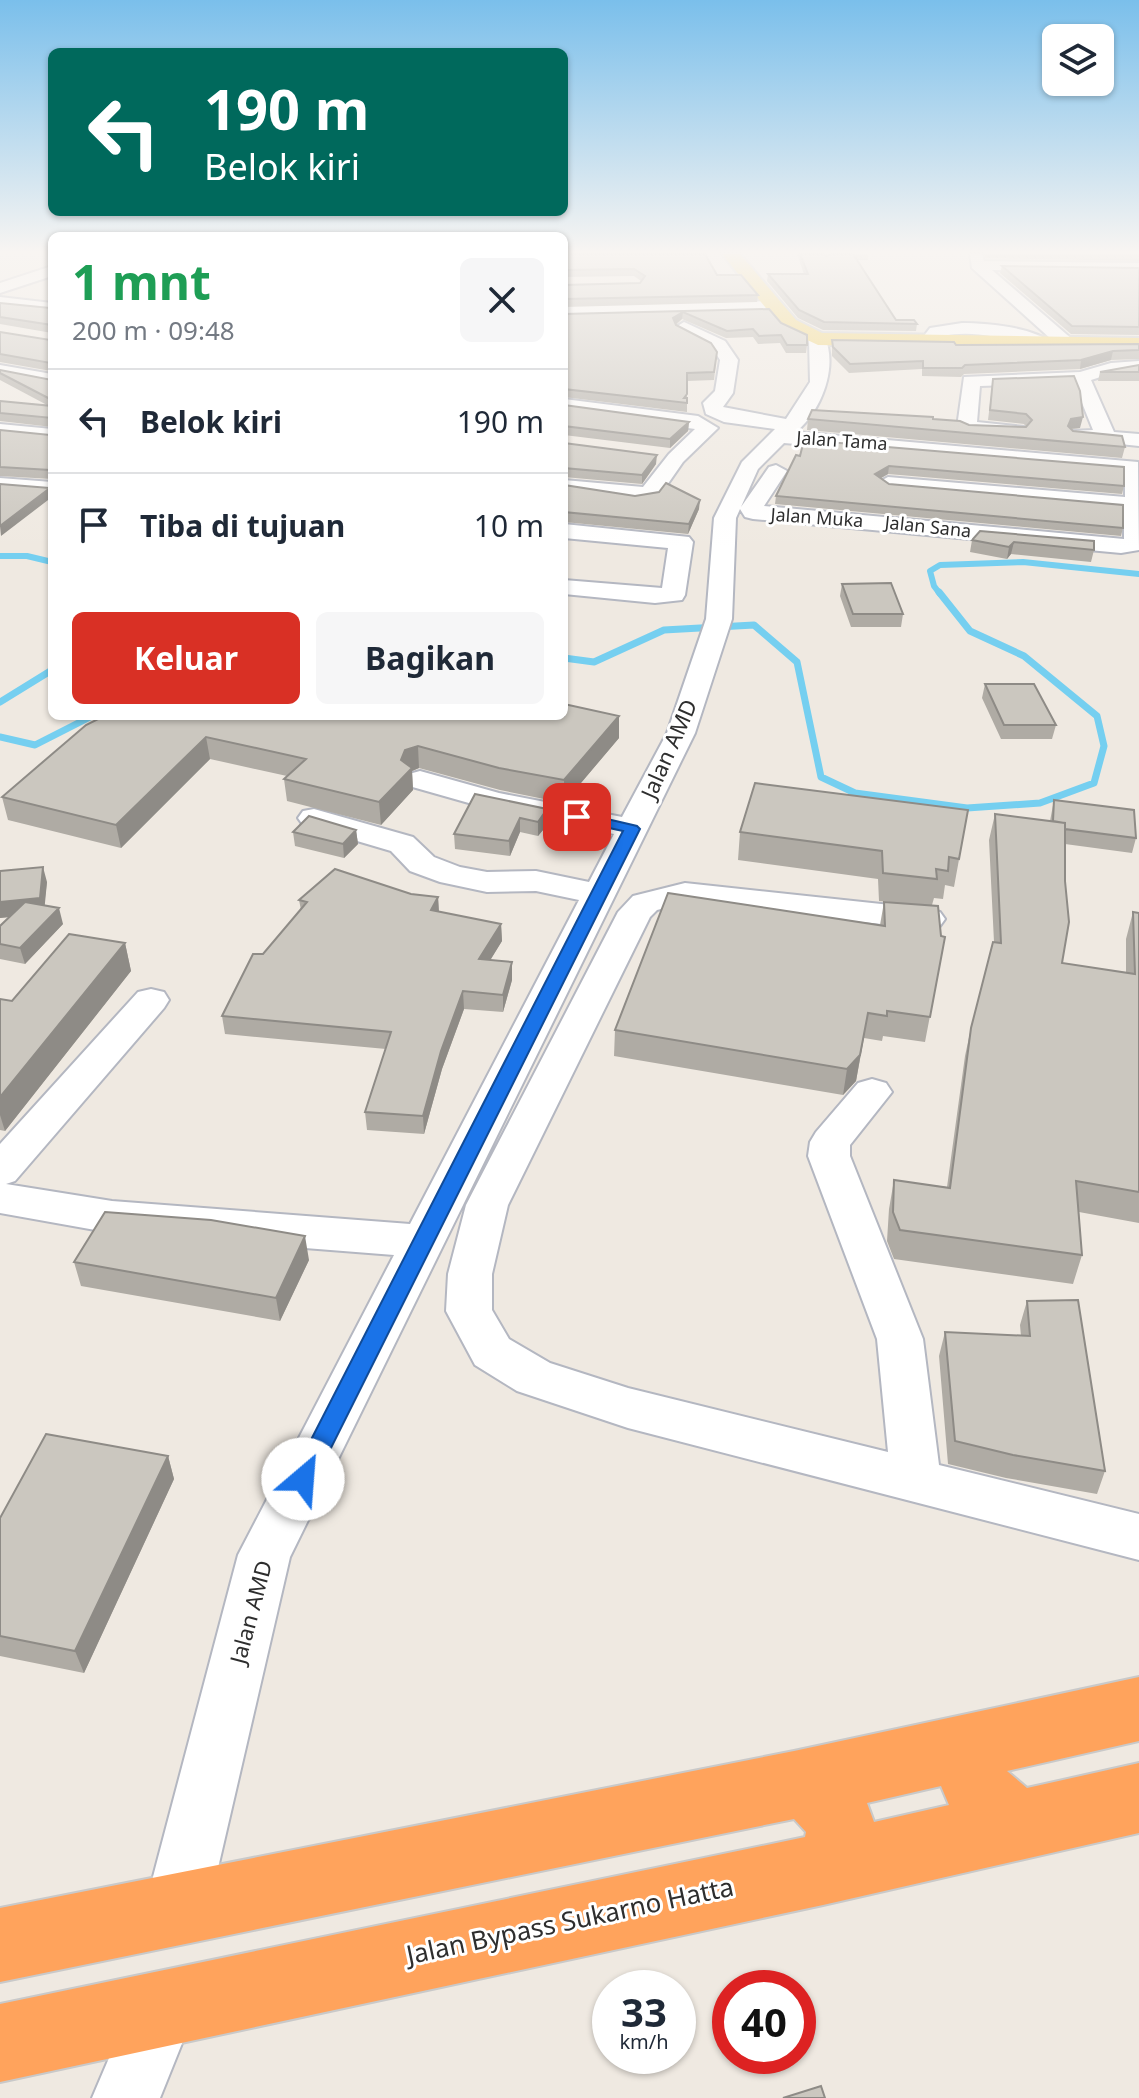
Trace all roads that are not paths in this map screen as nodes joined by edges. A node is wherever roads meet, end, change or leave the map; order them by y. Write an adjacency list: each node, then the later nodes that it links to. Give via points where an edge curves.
1 (724, 352): 13 (street, Jalan Tama, via 729,360 724,393 713,410)
2 (818, 352): 13 (street, Jalan AMD, via 819,382)
3 (976, 352): 8 (street)
4 (1139, 366): 6 (street)
5 (0, 370): 7 (street)
6 (1081, 377): 8 (street); 15 (street)
7 (48, 379)
8 (1006, 379): 15 (street, via 971,381 967,427)
9 (0, 384): 10 (street)
10 (48, 387)
11 (568, 406): 19 (street, via 706,424 708,428)
12 (0, 430): 14 (street)
13 (790, 434): 17 (street, Jalan Tama); 25 (street, Jalan Muka, via 753,512); 30 (street, Jalan AMD, via 749,466 725,518 716,628 681,733)
14 (48, 435)
15 (1106, 437): 16 (street)
16 (1139, 440)
17 (903, 446): 20 (street); 24 (street, Jalan Tama, via 1131,466 1136,470)
18 (646, 454): 19 (street)
19 (676, 458): 23 (street, via 647,495)
20 (888, 483): 24 (street); 25 (street)
21 (0, 484): 22 (street)
22 (48, 488)
23 (572, 488)
24 (1134, 504): 25 (street, Jalan Sana, via 1135,544 1127,546)
25 (873, 522)
26 (568, 531): 27 (street, via 681,542 673,595)
27 (568, 587)
28 (420, 780): 30 (street, via 497,802)
29 (314, 818): 31 (street, via 402,844 422,864 452,875 478,881 536,881)
30 (632, 829): 31 (street, Jalan AMD)
31 (598, 894): 37 (street, Jalan AMD)
32 (928, 919): 38 (street, via 685,893 645,903 635,912 487,1205 470,1274 469,1311 492,1352 534,1377 628,1408)
33 (151, 1000): 35 (street)
34 (872, 1092): 38 (street, via 830,1142 829,1156 900,1339)
35 (0, 1171)
36 (0, 1198): 37 (street, via 112,1217)
37 (424, 1241): 46 (street, Jalan AMD, via 264,1555)
38 (916, 1481): 39 (street)
39 (1139, 1537)
40 (1139, 1709): 41 (highway)
41 (991, 1741): 42 (highway); 44 (highway, via 975,1757 972,1774 978,1792 999,1815)
42 (794, 1785): 45 (highway, via 819,1792 841,1822 836,1857); 46 (highway)
43 (1139, 1798): 44 (highway, Jalan Bypass Sukarno Hatta)
44 (1026, 1823): 45 (highway, Jalan Bypass Sukarno Hatta)
45 (823, 1869): 48 (highway, Jalan Bypass Sukarno Hatta)
46 (176, 1911): 47 (highway)
47 (0, 1945)
48 (164, 2006): 49 (highway, Jalan Bypass Sukarno Hatta); 50 (street)
49 (0, 2043)
50 (126, 2098)

